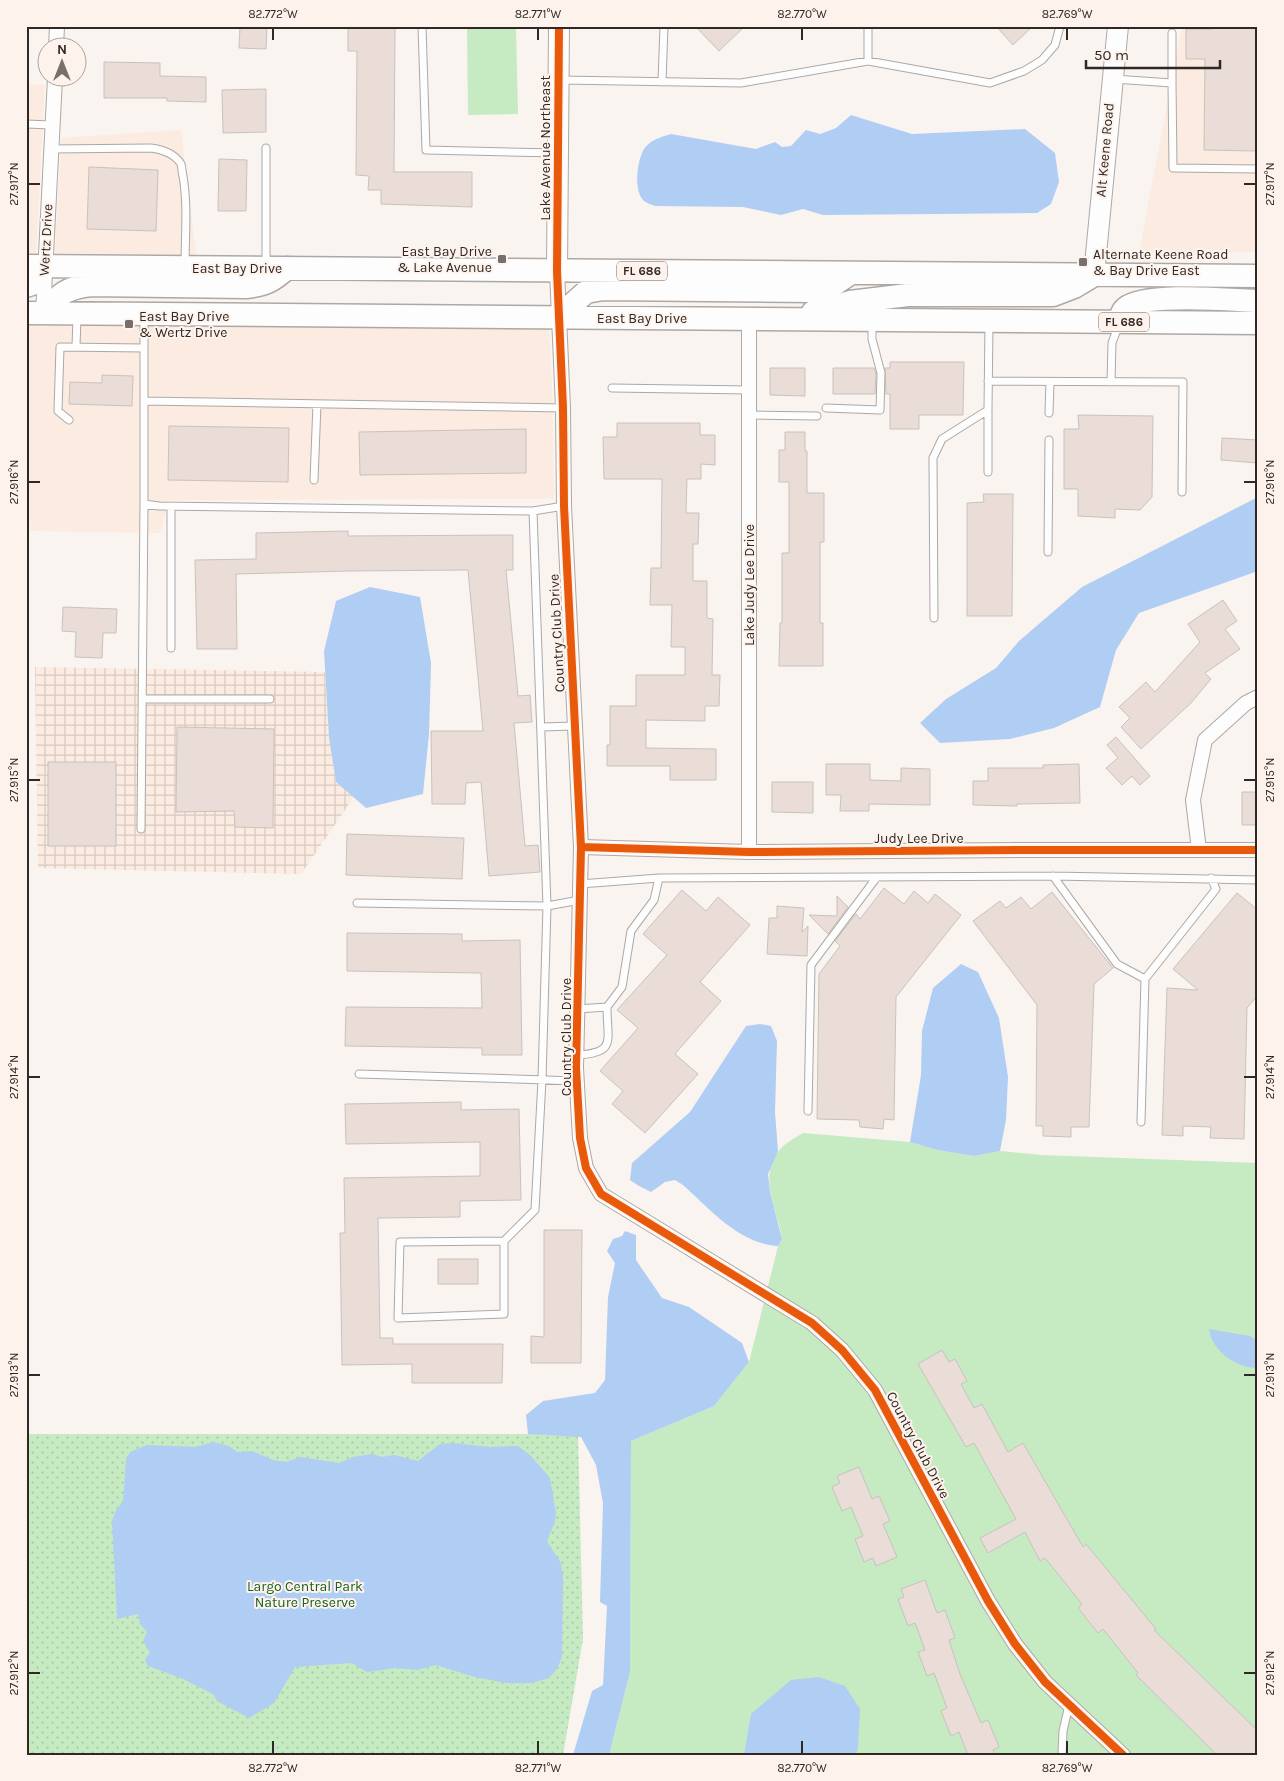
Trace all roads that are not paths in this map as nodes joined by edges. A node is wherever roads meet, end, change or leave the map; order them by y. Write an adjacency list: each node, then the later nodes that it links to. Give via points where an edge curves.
1 (422, 26): 18 (lane, via 426,150)
2 (559, 26): 10 (street, Lake Avenue Northeast)
3 (664, 26): 11 (lane)
4 (868, 26): 8 (lane)
5 (1060, 26): 8 (lane, via 1055,45 1042,60 1024,71 990,83)
6 (1118, 26): 9 (street, Alt Keene Road)
7 (1172, 33): 12 (lane)
8 (868, 61): 11 (lane, via 741,83)
9 (1112, 79): 12 (lane); 25 (street, Alt Keene Road)
10 (558, 80): 11 (lane); 18 (street, Lake Avenue Northeast)
11 (662, 82)
12 (1172, 83): 19 (lane, via 1173,168)
13 (54, 88): 15 (street, Wertz Drive)
14 (26, 124): 15 (lane)
15 (52, 125): 17 (street, Wertz Drive)
16 (266, 148): 22 (lane)
17 (51, 149): 20 (street, Wertz Drive); 21 (lane, via 151,148 171,154 181,164 184,183)
18 (558, 153): 23 (street, Lake Avenue Northeast)
19 (1258, 169)
20 (36, 266): 21 (main road, East Bay Drive / FL 686); 27 (main road, via 32,284); 29 (street, Wertz Drive)
21 (185, 268): 22 (main road, East Bay Drive / FL 686)
22 (277, 268): 23 (main road, East Bay Drive / FL 686); 29 (main road, via 271,281 246,287 78,287 66,291)
23 (557, 271): 24 (main road, East Bay Drive / FL 686); 32 (street, Country Club Drive)
24 (850, 273): 25 (main road, East Bay Drive / FL 686); 32 (main road, via 830,286 812,291 603,289 586,292)
25 (1094, 275): 26 (main road, East Bay Drive / FL 686); 34 (main road, via 1052,296 886,297 815,310)
26 (1258, 276)
27 (26, 286)
28 (1258, 301): 37 (main road, via 1145,301 1126,308)
29 (35, 313): 30 (main road, East Bay Drive / FL 686)
30 (77, 314): 31 (main road, East Bay Drive / FL 686); 39 (lane)
31 (144, 315): 32 (main road, East Bay Drive / FL 686); 40 (lane)
32 (558, 317): 33 (main road, East Bay Drive / FL 686); 48 (street, Country Club Drive)
33 (749, 318): 34 (main road, East Bay Drive / FL 686); 45 (street, Lake Judy Lee Drive)
34 (805, 319): 35 (main road, East Bay Drive / FL 686)
35 (872, 319): 36 (main road, East Bay Drive / FL 686); 49 (lane, via 872,339 881,373 880,410)
36 (989, 320): 37 (main road, East Bay Drive / FL 686); 41 (lane)
37 (1120, 322): 38 (main road, East Bay Drive / FL 686); 43 (lane, via 1112,343)
38 (1258, 323)
39 (76, 347): 40 (lane); 54 (lane, via 60,347 58,411)
40 (144, 348): 46 (lane)
41 (988, 381): 42 (lane); 50 (lane)
42 (1050, 382): 43 (lane); 51 (lane)
43 (1111, 382): 58 (lane, via 1183,382)
44 (612, 388): 45 (lane)
45 (749, 390): 52 (street, Lake Judy Lee Drive)
46 (144, 401): 47 (lane); 59 (lane)
47 (317, 404): 48 (lane); 57 (lane)
48 (563, 408): 61 (street, Country Club Drive)
49 (826, 408)
50 (988, 410): 56 (lane); 64 (lane, via 942,439 933,458)
51 (1049, 412)
52 (749, 415): 53 (lane); 75 (street, Lake Judy Lee Drive)
53 (817, 416)
54 (69, 420)
55 (1049, 440): 63 (lane)
56 (988, 472)
57 (314, 480)
58 (1182, 492)
59 (144, 504): 60 (lane); 67 (lane)
60 (171, 506): 62 (lane); 65 (lane)
61 (564, 506): 62 (lane); 69 (street, Country Club Drive)
62 (533, 511): 70 (lane)
63 (1048, 552)
64 (934, 618)
65 (171, 648)
66 (1258, 697): 73 (street, via 1246,702 1205,740 1193,800)
67 (142, 699): 68 (lane); 71 (lane)
68 (270, 699)
69 (574, 726): 70 (lane); 72 (street, Country Club Drive)
70 (541, 727): 84 (lane)
71 (141, 829)
72 (581, 847): 75 (street, Judy Lee Drive); 81 (street, Country Club Drive)
73 (1198, 850): 74 (street, Judy Lee Drive); 75 (street, Judy Lee Drive)
74 (1258, 850)
75 (749, 852)
76 (1052, 876): 77 (lane); 79 (lane); 85 (lane, via 1117,964)
77 (877, 877): 78 (lane); 92 (lane, via 811,966)
78 (659, 878): 81 (lane); 86 (lane, via 654,900 631,931 622,987)
79 (1211, 878): 80 (lane); 85 (lane, via 1216,889)
80 (1258, 880)
81 (580, 884): 82 (street, Country Club Drive)
82 (580, 900): 84 (lane); 87 (street, Country Club Drive)
83 (357, 903): 84 (lane)
84 (547, 906): 90 (lane)
85 (1145, 979): 93 (lane)
86 (607, 1008): 87 (lane); 88 (lane, via 607,1045 594,1054)
87 (578, 1009): 88 (street, Country Club Drive)
88 (577, 1055): 91 (street, Country Club Drive)
89 (359, 1074): 90 (lane)
90 (542, 1080): 91 (lane); 94 (lane, via 535,1210)
91 (577, 1081): 95 (street, Country Club Drive, via 580,1138 586,1168 601,1194 812,1323 842,1350 874,1390 988,1601 1015,1644 1045,1682)
92 (808, 1111)
93 (1141, 1122)
94 (504, 1241): 94 (lane, via 504,1314 398,1318 400,1242)
95 (1069, 1704): 96 (lane); 97 (street, Country Club Drive)
96 (1062, 1755)
97 (1123, 1755)

